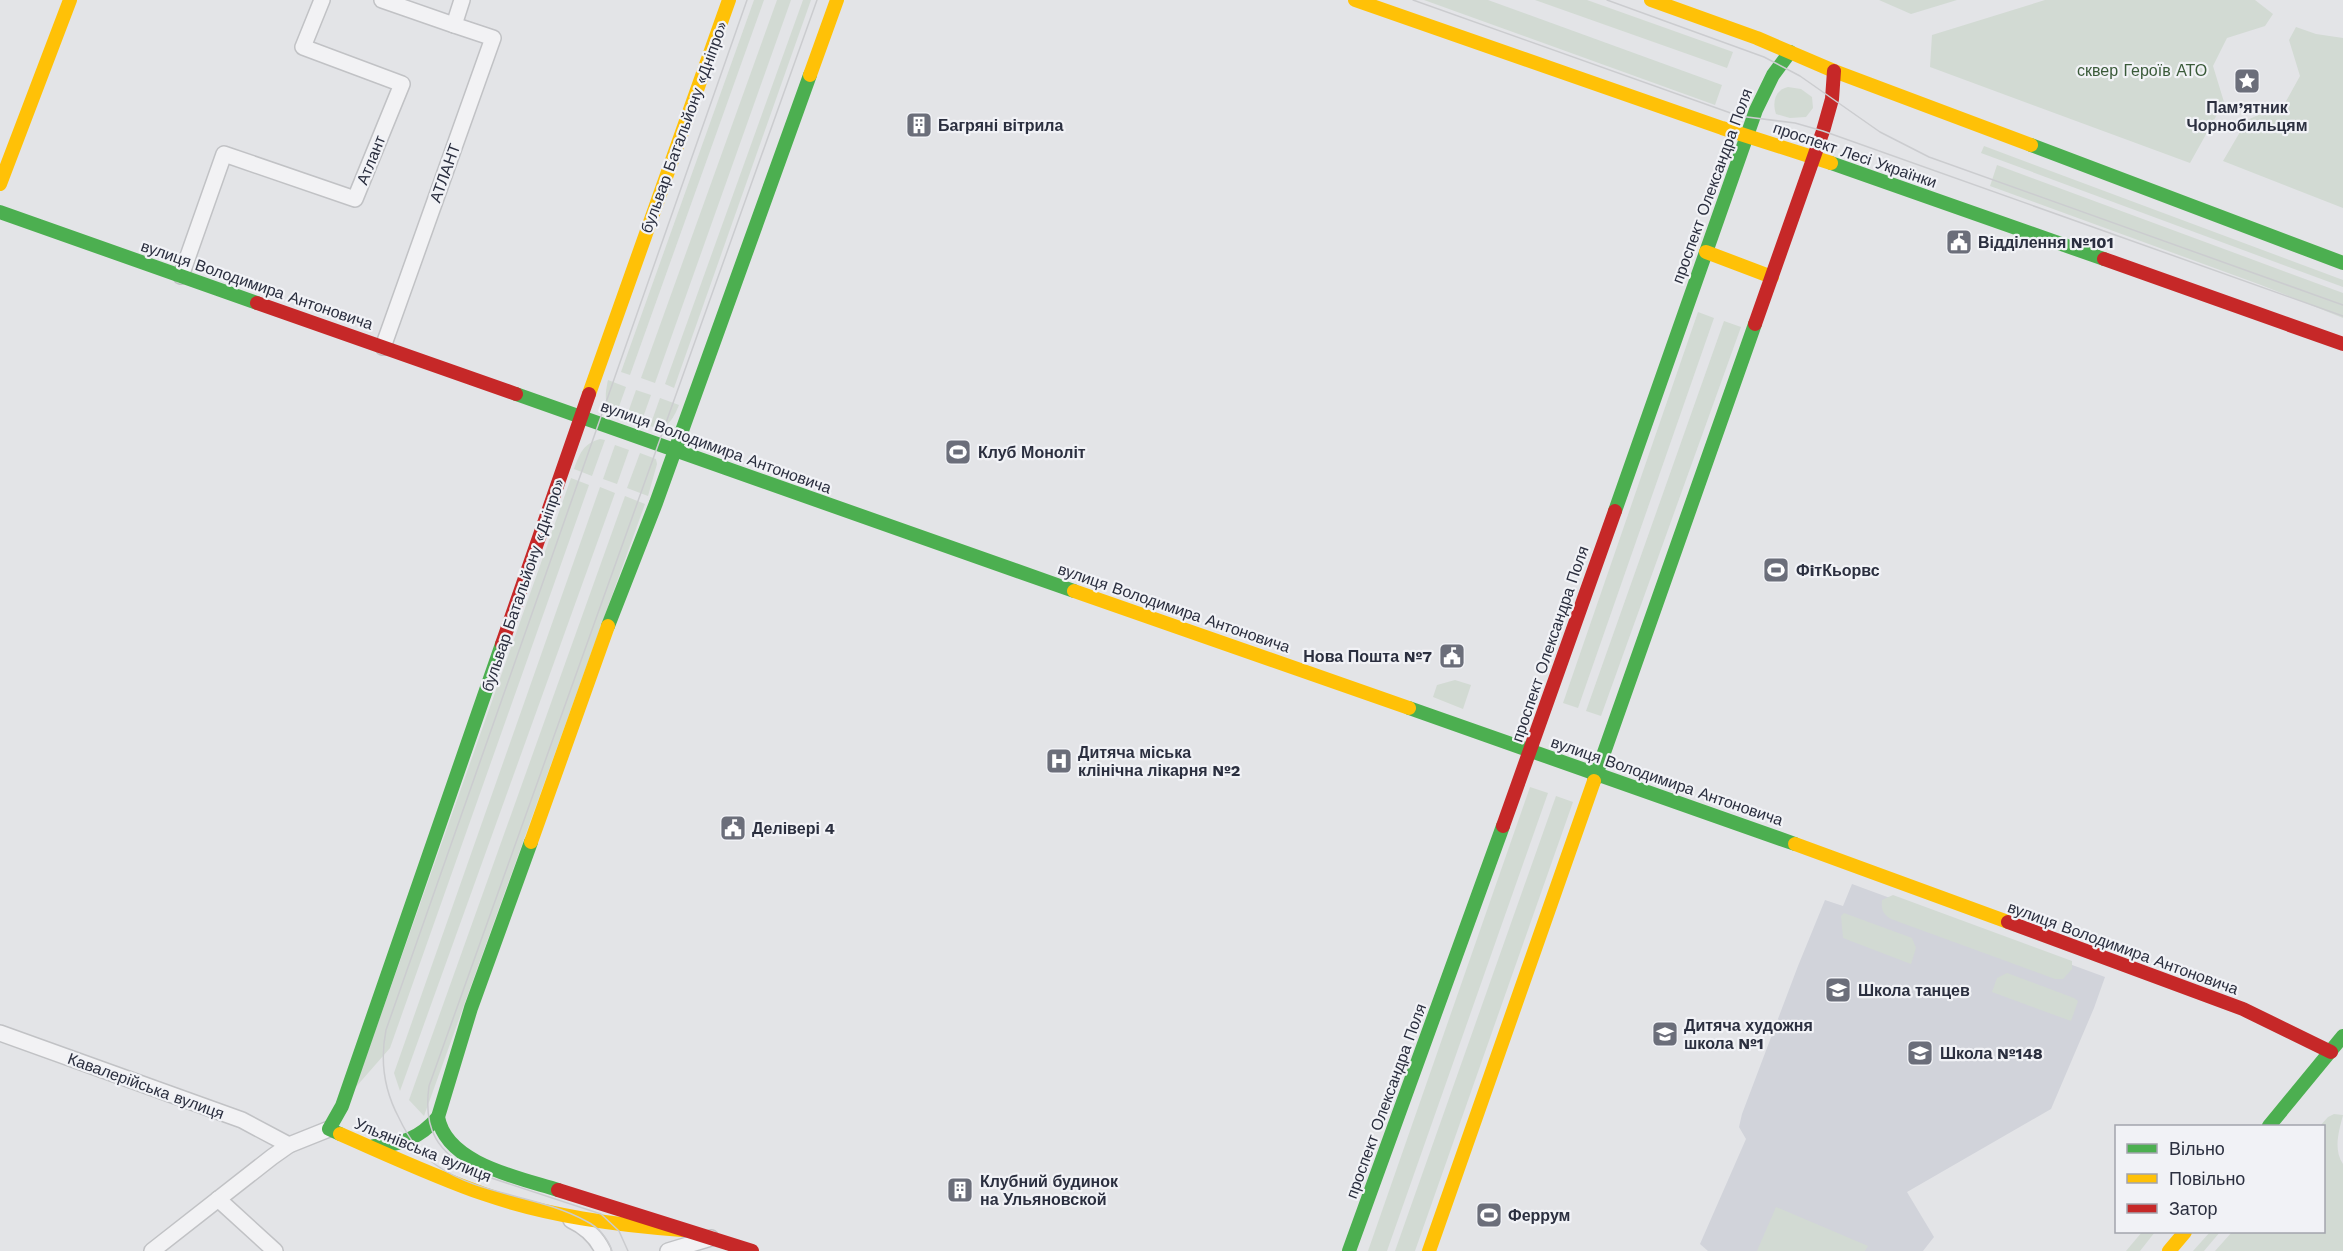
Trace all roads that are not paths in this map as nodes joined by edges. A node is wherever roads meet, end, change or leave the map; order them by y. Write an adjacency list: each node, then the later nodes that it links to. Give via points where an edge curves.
1 (70, 0): 13 (street)
2 (322, 0): 17 (street, Атлант, via 303,47 402,84 356,199 224,154)
3 (382, 0): 8 (street)
4 (729, 0): 21 (street, бульвар Батальйону «Дніпро»)
5 (837, 0): 22 (street)
6 (1355, 0): 11 (street, проспект Лесі Українки)
7 (1651, 0): 9 (street)
8 (459, 9): 20 (street, АТЛАНТ, via 493,38)
9 (1790, 52): 10 (street); 11 (street, проспект Олександра Поля, via 1764,90)
10 (1833, 71): 12 (street, via 1832,99); 16 (street)
11 (1747, 136): 12 (street, проспект Лесі Українки); 15 (street, проспект Олександра Поля)
12 (1814, 157): 18 (street); 19 (street, проспект Лесі Українки)
13 (0, 184)
14 (0, 212): 17 (street, вулиця Володимира Антоновича)
15 (1706, 252): 18 (street); 23 (street, проспект Олександра Поля)
16 (2343, 263)
17 (181, 276): 20 (street, вулиця Володимира Антоновича)
18 (1772, 277): 24 (street)
19 (2343, 344)
20 (383, 347): 21 (street, вулиця Володимира Антоновича)
21 (581, 416): 22 (street, вулиця Володимира Антоновича); 30 (street, бульвар Батальйону «Дніпро», via 342,1106)
22 (675, 449): 23 (street, вулиця Володимира Антоновича); 28 (street, via 475,998)
23 (1531, 750): 24 (street, вулиця Володимира Антоновича); 43 (street, проспект Олександра Поля)
24 (1598, 774): 27 (street, вулиця Володимира Антоновича, via 2221,1001); 44 (street)
25 (0, 1033): 31 (street, Кавалерійська вулиця, via 242,1120)
26 (2343, 1036): 27 (street)
27 (2331, 1052): 29 (street)
28 (438, 1122): 32 (street, via 412,1140); 35 (street, Ульянівська вулиця, via 462,1152 487,1167)
29 (2270, 1125)
30 (329, 1129): 31 (street); 32 (street, Ульянівська вулиця)
31 (289, 1145): 33 (street)
32 (368, 1146): 34 (street, Ульянівська вулиця, via 459,1185)
33 (218, 1199): 38 (street); 39 (street)
34 (560, 1216): 35 (street, Ульянівська вулиця); 40 (street, via 588,1230)
35 (682, 1230): 37 (street, Ульянівська вулиця)
36 (2184, 1233): 45 (street)
37 (711, 1238): 41 (street); 42 (street, Ульянівська вулиця)
38 (152, 1251)
39 (275, 1251)
40 (603, 1251)
41 (668, 1251)
42 (752, 1251)
43 (1349, 1251)
44 (1430, 1251)
45 (2169, 1251)

